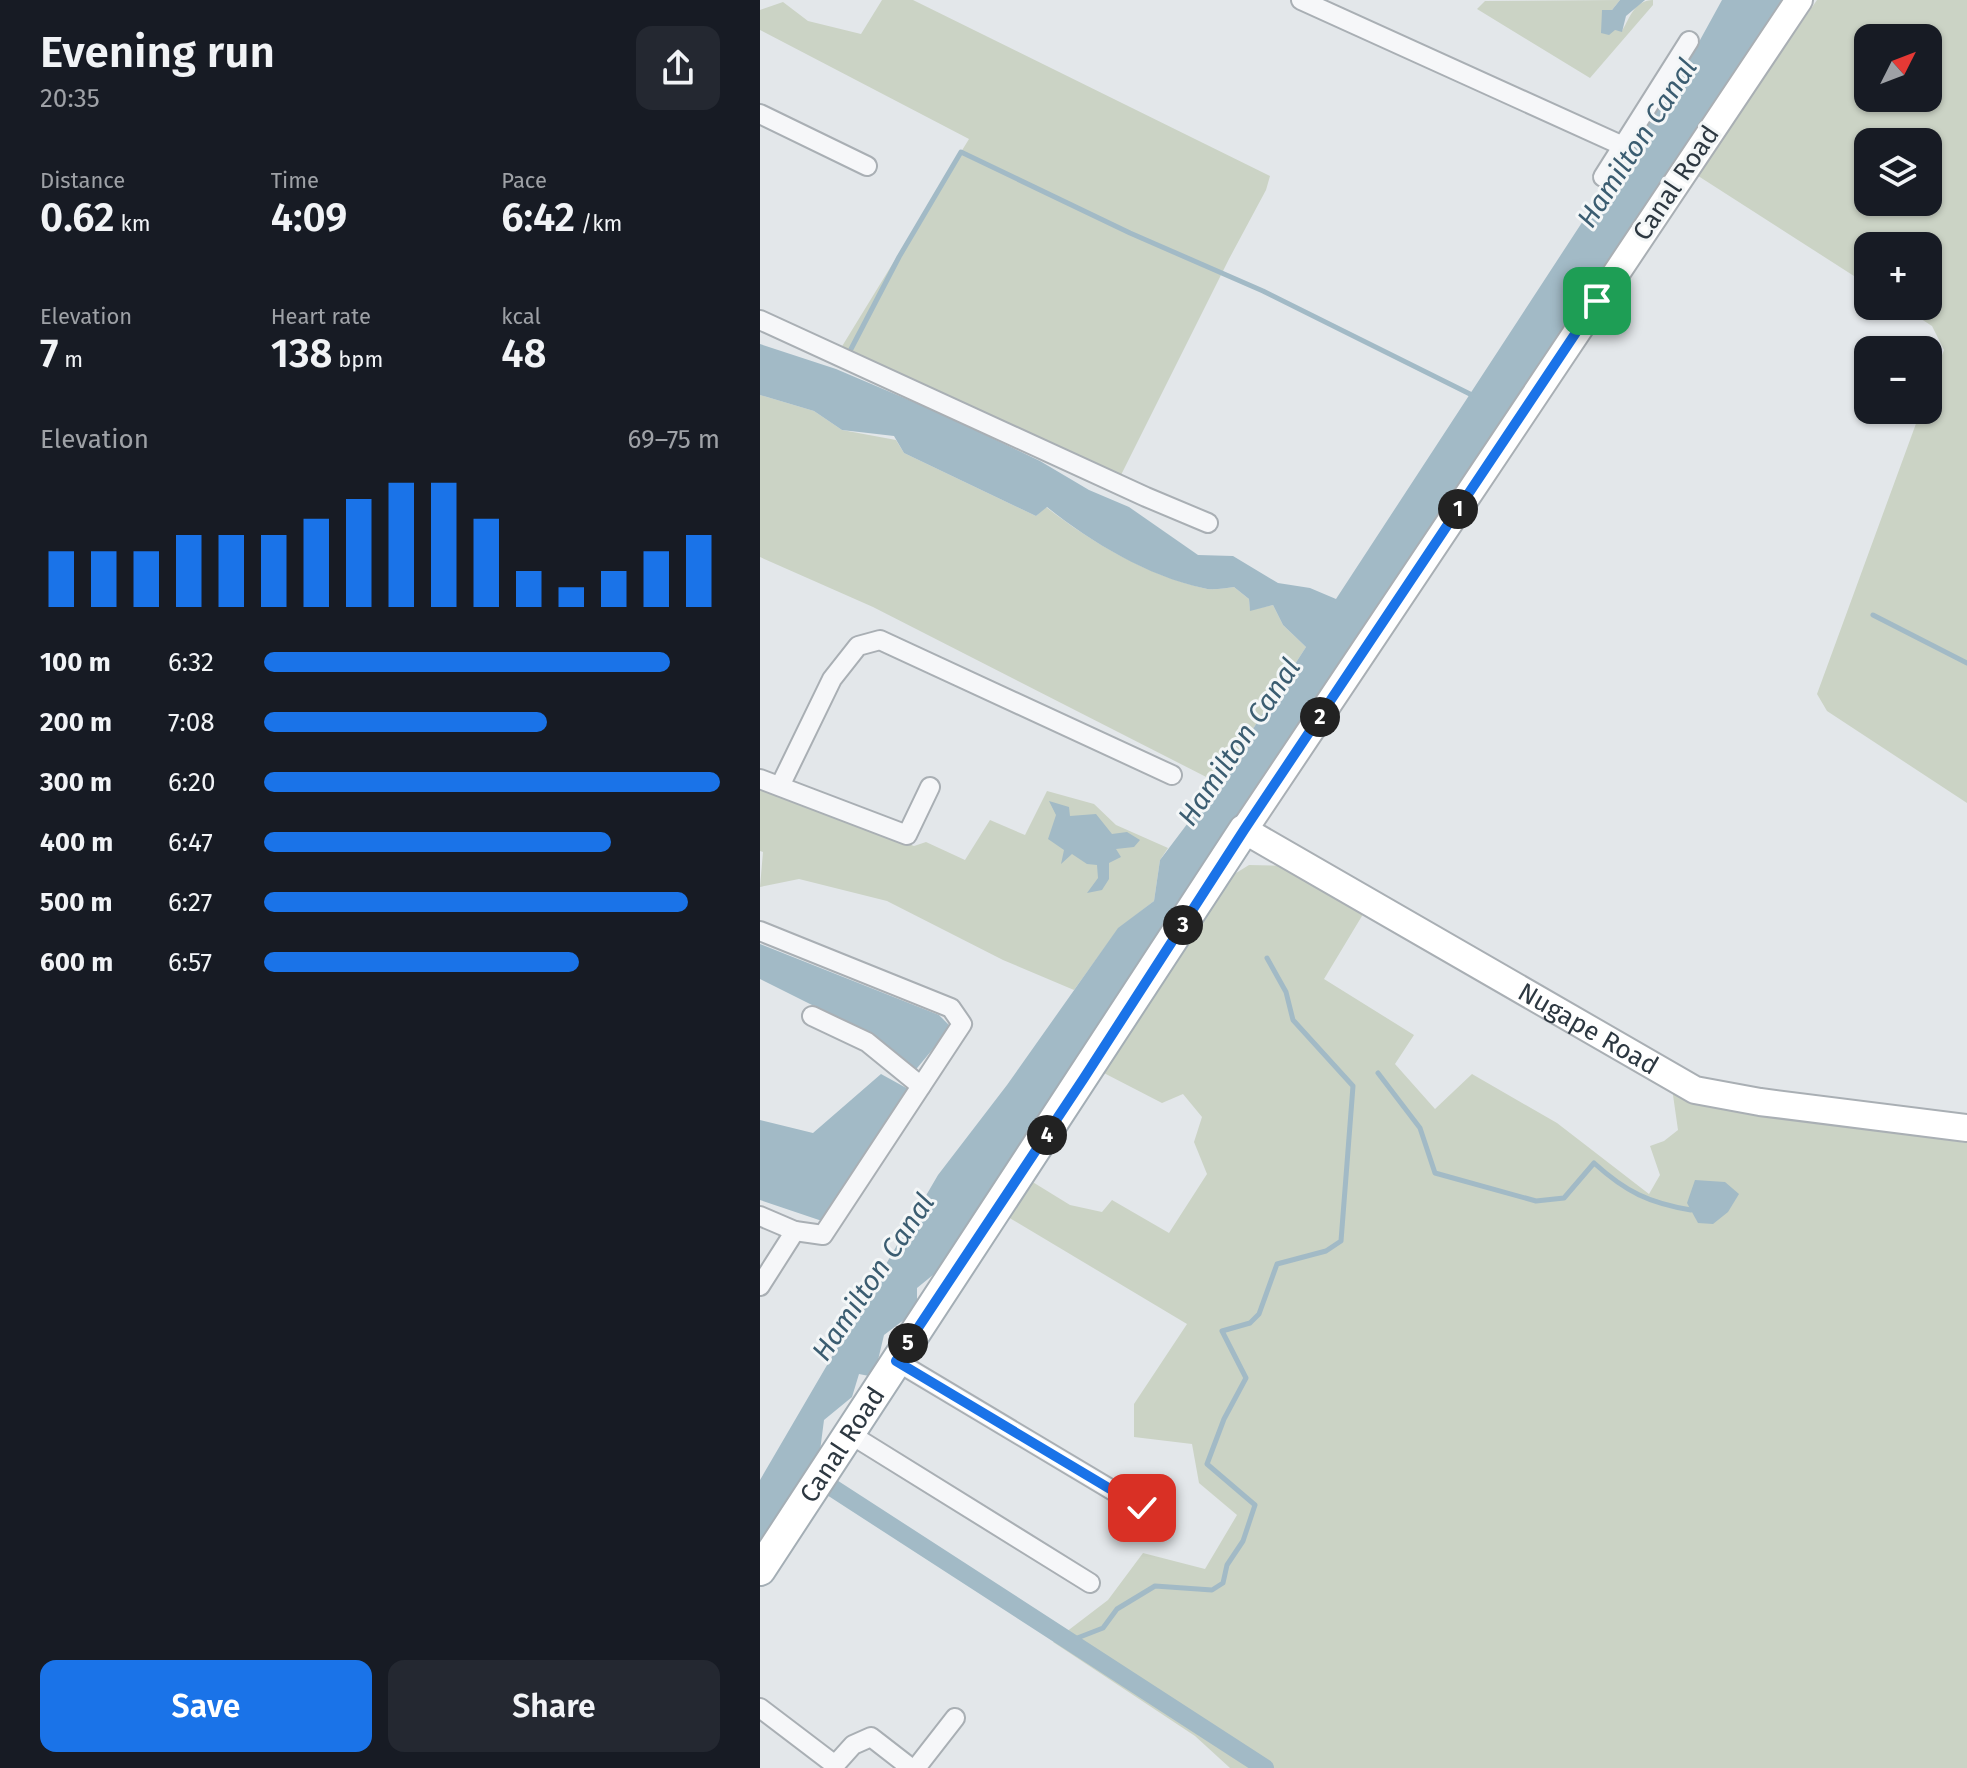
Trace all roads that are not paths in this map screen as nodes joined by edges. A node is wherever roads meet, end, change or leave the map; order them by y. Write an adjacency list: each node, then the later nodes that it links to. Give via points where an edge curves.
1 (1301, 0): 5 (street)
2 (1799, 0): 14 (main road, Canal Road)
3 (1689, 41): 5 (street)
4 (760, 114): 6 (street)
5 (1623, 146): 7 (street)
6 (867, 166)
7 (1603, 177)
8 (760, 320): 9 (street)
9 (1208, 523)
10 (1172, 775): 12 (street, via 880,640 858,646 832,679)
11 (760, 779): 12 (street)
12 (780, 786): 13 (street, via 907,835)
13 (930, 787)
14 (1244, 830): 18 (main road, Nugape Road, via 1695,1090); 22 (main road, Canal Road)
15 (760, 931): 17 (street, via 951,1008 962,1024)
16 (812, 1016): 17 (street, via 867,1042)
17 (921, 1086): 20 (street, via 823,1235)
18 (1967, 1128)
19 (760, 1216): 20 (street)
20 (795, 1231): 21 (street)
21 (760, 1286)
22 (896, 1361): 23 (main road, Canal Road); 24 (street)
23 (850, 1434): 25 (main road, Canal Road); 26 (street)
24 (1142, 1508)
25 (760, 1570)
26 (1090, 1583)
27 (760, 1708): 29 (street, via 835,1765 853,1745 871,1737)
28 (955, 1718): 29 (street)
29 (913, 1768)

